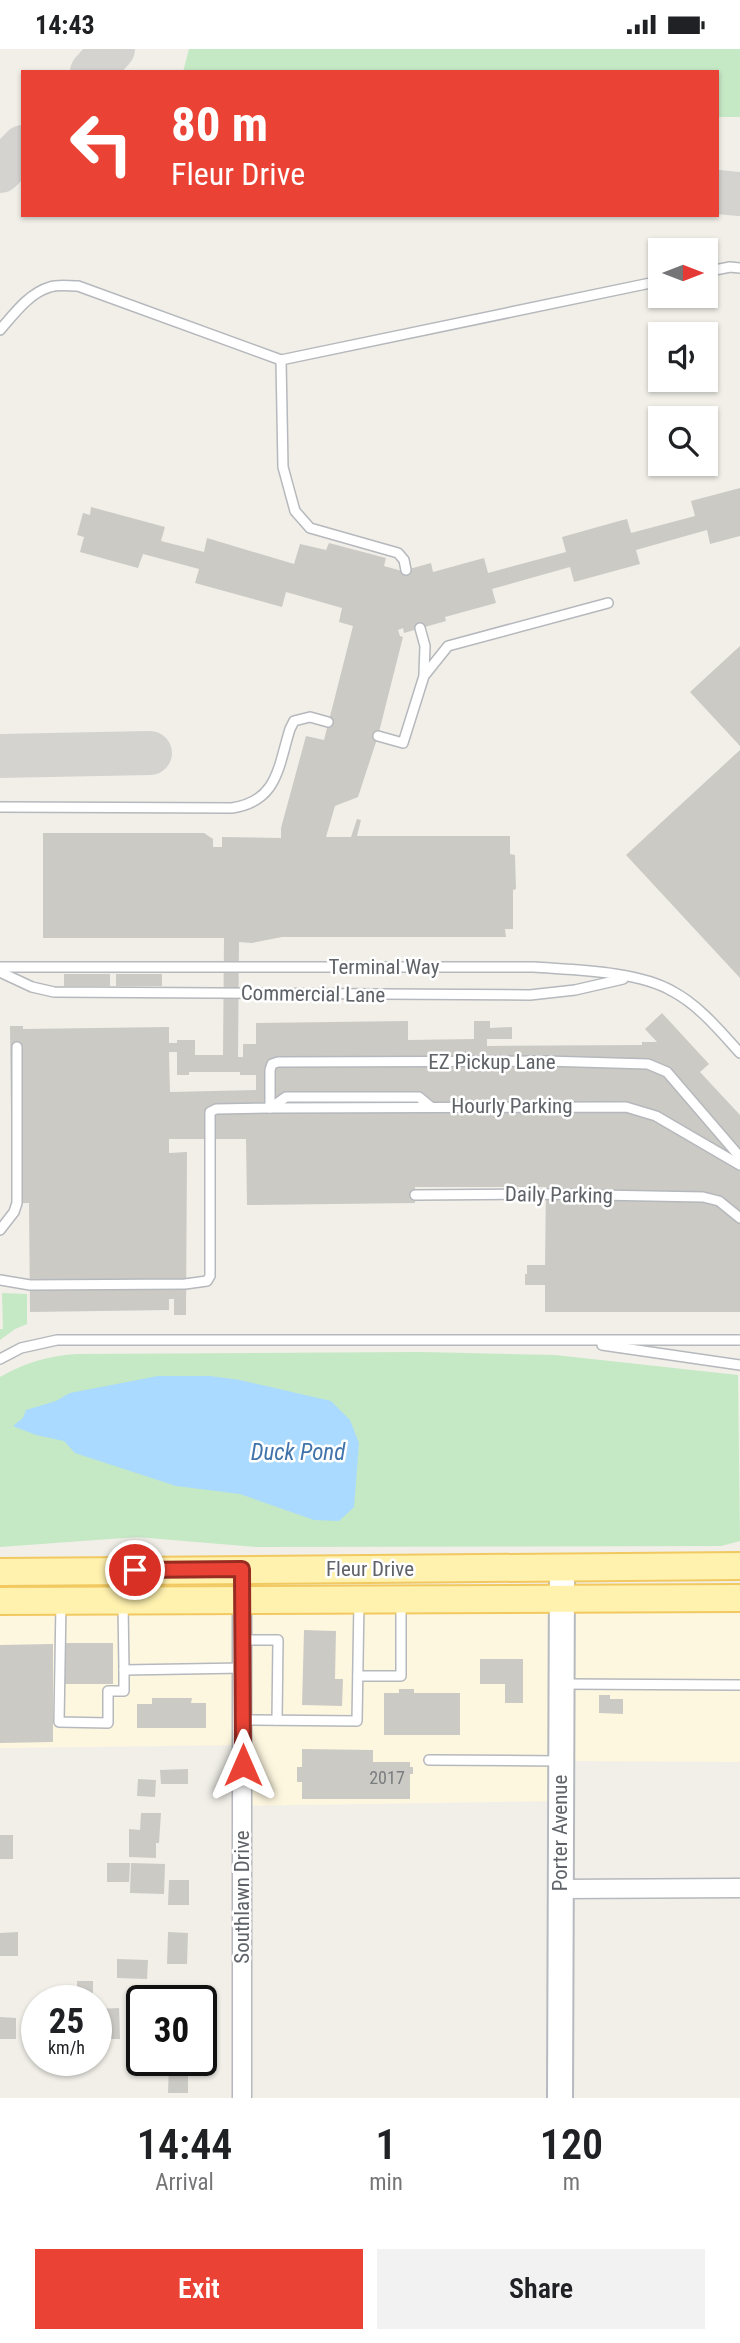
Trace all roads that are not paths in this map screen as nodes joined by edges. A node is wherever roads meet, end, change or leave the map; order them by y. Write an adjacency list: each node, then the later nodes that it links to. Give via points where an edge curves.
1 (740, 268): 2 (lane)
2 (718, 269)
3 (648, 284): 5 (lane)
4 (0, 330): 5 (lane, via 36,294 51,286 78,286)
5 (281, 360): 6 (lane, via 283,467 295,511 310,528 398,553)
6 (406, 570)
7 (608, 603): 9 (lane, via 448,646)
8 (421, 628): 9 (lane)
9 (424, 675): 11 (lane, via 403,743)
10 (328, 722): 12 (lane, via 310,717 294,721 271,786 250,805)
11 (378, 736)
12 (0, 807)
13 (0, 970): 14 (lane, Terminal Way, via 534,967); 14 (lane, Commercial Lane, via 32,987 54,992 102,993 530,995)
14 (628, 978): 16 (lane, Terminal Way, via 670,989 684,998)
15 (17, 1047): 22 (lane, via 17,1203)
16 (740, 1053)
17 (270, 1108): 18 (lane, EZ Pickup Lane, via 270,1070 278,1062 648,1064 667,1072); 19 (lane, Hourly Parking, via 626,1107 656,1116); 23 (lane, via 210,1112 207,1281 30,1285)
18 (740, 1157)
19 (740, 1165)
20 (415, 1195): 21 (lane, Daily Parking, via 703,1197 719,1201)
21 (740, 1218)
22 (0, 1230)
23 (0, 1280)
24 (739, 1340): 25 (lane)
25 (576, 1341): 26 (lane, via 57,1340 22,1347); 27 (lane)
26 (0, 1359)
27 (739, 1364)
28 (740, 1566): 29 (main road, Fleur Drive)
29 (562, 1568): 30 (main road, Fleur Drive); 35 (street, Porter Avenue)
30 (242, 1569): 31 (main road, Fleur Drive); 37 (street, Southlawn Drive)
31 (0, 1572)
32 (740, 1598): 35 (main road, Fleur Drive)
33 (359, 1599): 34 (main road, Fleur Drive); 37 (main road, Fleur Drive); 43 (lane)
34 (401, 1599): 35 (main road, Fleur Drive); 43 (lane, via 401,1676)
35 (562, 1599): 44 (street, Porter Avenue)
36 (123, 1600): 37 (main road, Fleur Drive); 39 (main road, Fleur Drive); 42 (lane)
37 (243, 1600): 40 (street, Southlawn Drive)
38 (0, 1601): 39 (main road, Fleur Drive)
39 (61, 1601): 42 (lane, via 60,1723 108,1723 108,1691 124,1691)
40 (243, 1640): 41 (street, Southlawn Drive); 47 (lane, via 278,1640)
41 (243, 1668): 42 (lane); 46 (street, Southlawn Drive)
42 (124, 1669)
43 (358, 1676): 47 (lane, via 357,1721)
44 (561, 1683): 45 (lane); 49 (street, Porter Avenue)
45 (740, 1685)
46 (243, 1720): 47 (lane); 52 (street, Southlawn Drive)
47 (277, 1720)
48 (429, 1760): 49 (lane)
49 (560, 1761): 51 (street, Porter Avenue)
50 (740, 1888): 51 (street)
51 (559, 1889): 53 (street, Porter Avenue)
52 (242, 2098)
53 (560, 2098)

